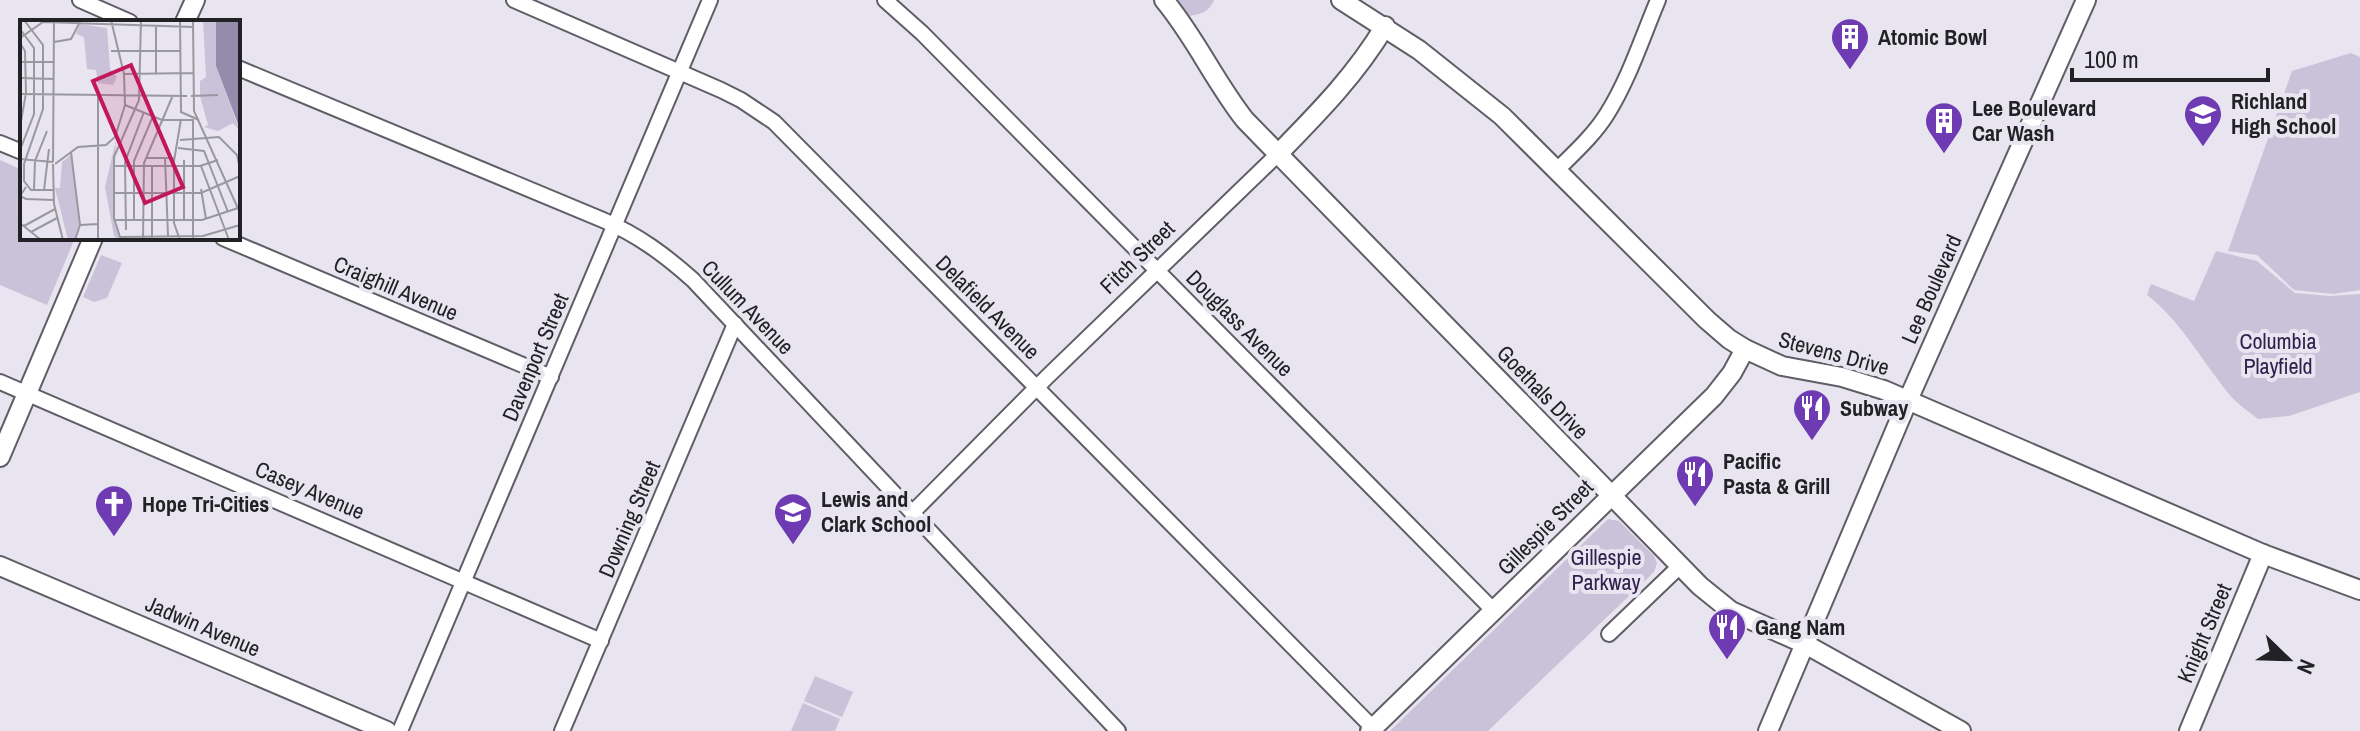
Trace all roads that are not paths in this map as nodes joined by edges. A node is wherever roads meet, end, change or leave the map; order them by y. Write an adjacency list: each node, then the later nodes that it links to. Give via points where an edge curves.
1 (80, 0): 10 (street)
2 (195, 0): 11 (street)
3 (514, 0): 14 (street, Delafield Avenue)
4 (710, 0): 14 (street, Davenport Street)
5 (885, 0): 22 (street, Douglass Avenue)
6 (1164, 0): 17 (street, Goethals Drive, via 1229,99)
7 (1341, 0): 12 (street, Stevens Drive)
8 (1658, 0): 18 (street, via 1606,115)
9 (2086, 0): 29 (street, Lee Boulevard)
10 (125, 20)
11 (186, 20)
12 (1385, 26): 17 (street, Fitch Street, via 1346,83); 18 (street, Stevens Drive, via 1478,96)
13 (240, 69): 19 (street, Cullum Avenue)
14 (679, 71): 19 (street, Davenport Street); 27 (street, Delafield Avenue, via 774,122)
15 (0, 143): 16 (street)
16 (20, 151)
17 (1277, 155): 22 (street, Fitch Street); 31 (street, Goethals Drive)
18 (1557, 170): 24 (street, Stevens Drive, via 1707,320)
19 (615, 225): 23 (street, Cullum Avenue, via 663,252); 25 (street, Davenport Street)
20 (92, 240): 28 (street)
21 (228, 240): 25 (street, Craighill Avenue)
22 (1158, 270): 27 (street, Fitch Street); 38 (street, Douglass Avenue)
23 (735, 324): 32 (street, Cullum Avenue); 40 (street, Downing Street)
24 (1745, 349): 29 (street, Stevens Drive, via 1782,366 1842,377); 31 (street, Gillespie Street, via 1714,396)
25 (551, 377): 36 (street, Davenport Street)
26 (0, 382): 28 (street, Casey Avenue)
27 (1037, 388): 32 (street, Fitch Street); 42 (street, Delafield Avenue)
28 (27, 393): 30 (street); 36 (street, Casey Avenue)
29 (1908, 400): 33 (street, Stevens Drive); 41 (street, Lee Boulevard)
30 (0, 457)
31 (1611, 495): 35 (street, Goethals Drive); 38 (street, Gillespie Street)
32 (912, 513): 46 (street, Cullum Avenue)
33 (2263, 554): 37 (street, Stevens Drive); 49 (street, Knight Street)
34 (0, 566): 43 (street, Jadwin Avenue)
35 (1680, 566): 39 (street); 41 (street, Goethals Drive, via 1731,611)
36 (463, 580): 40 (street, Casey Avenue); 44 (street, Davenport Street)
37 (2360, 590)
38 (1494, 611): 42 (street, Gillespie Street)
39 (1609, 634)
40 (601, 641): 45 (street, Downing Street)
41 (1805, 644): 47 (street, Lee Boulevard); 48 (street, Goethals Drive)
42 (1371, 729)
43 (387, 731)
44 (400, 731)
45 (562, 731)
46 (1118, 731)
47 (1768, 731)
48 (1961, 731)
49 (2189, 731)

